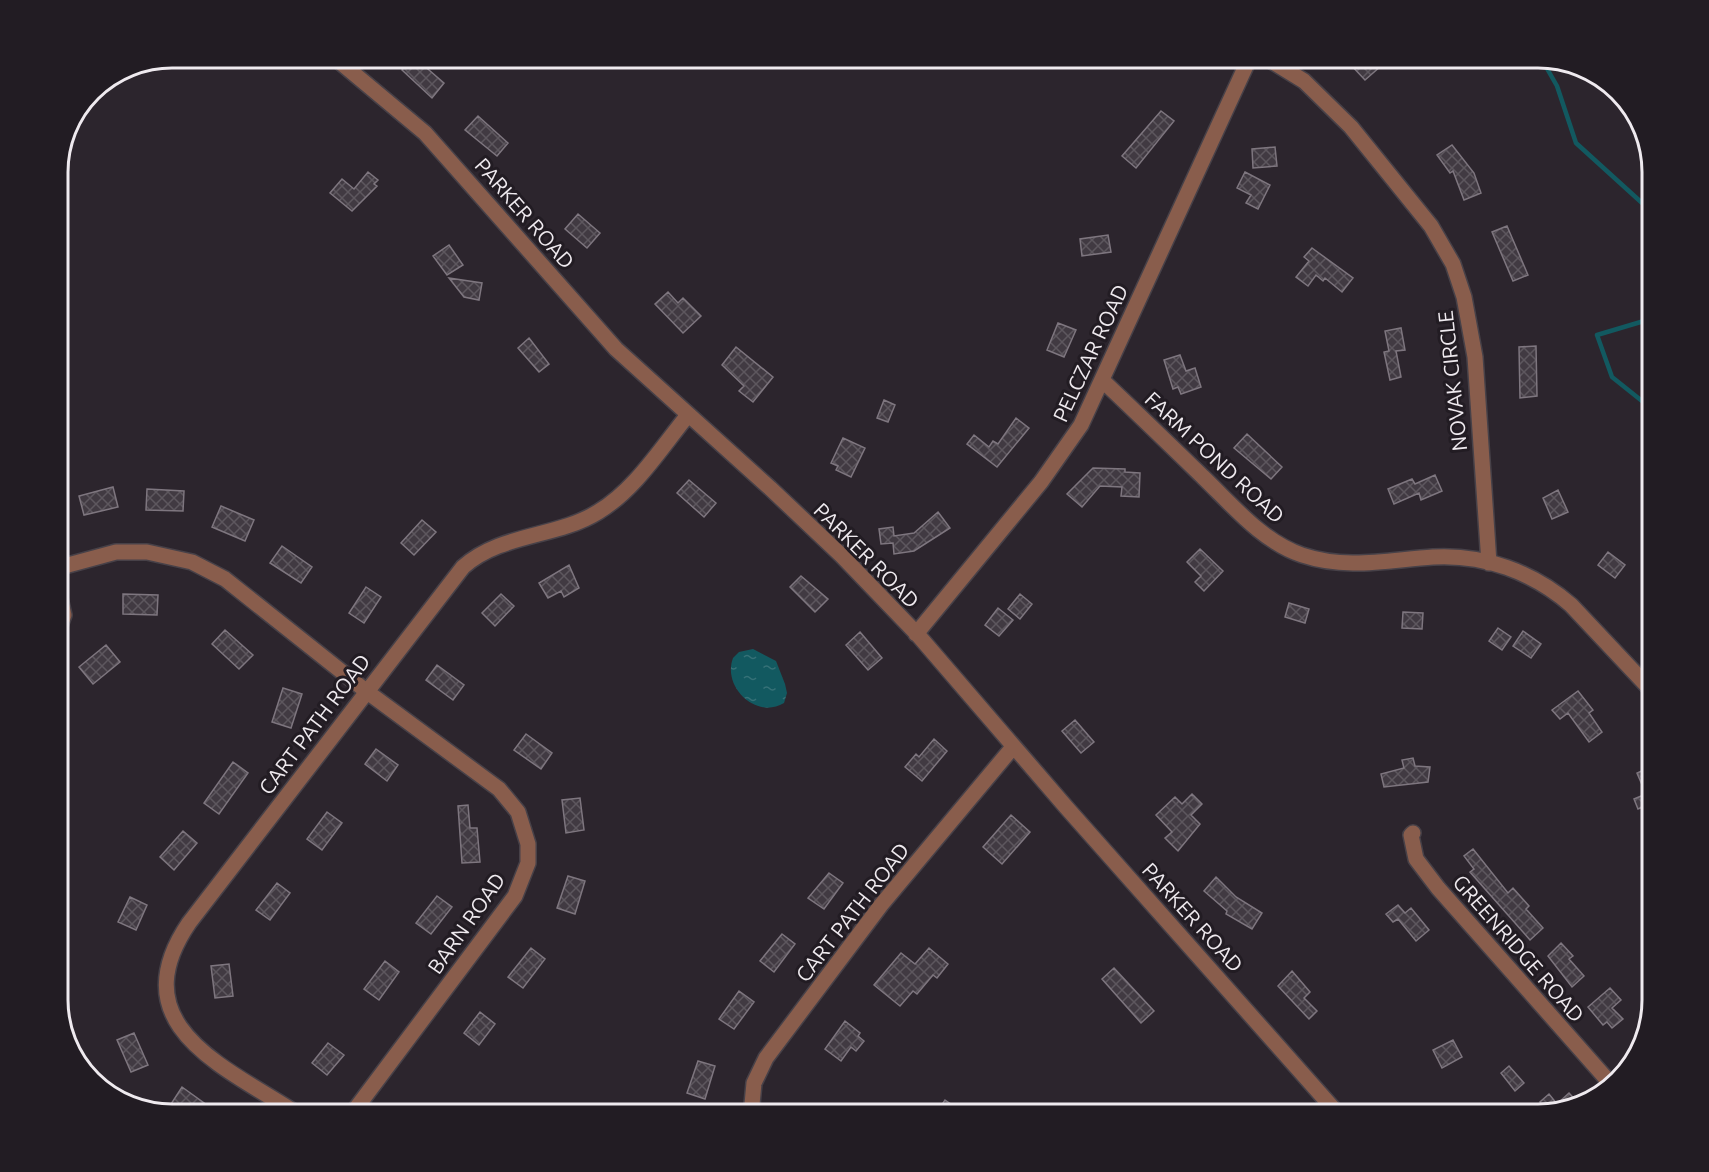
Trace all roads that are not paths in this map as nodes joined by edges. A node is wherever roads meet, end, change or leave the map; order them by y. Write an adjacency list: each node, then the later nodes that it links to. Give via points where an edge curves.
1 (347, 68): 5 (street, PARKER ROAD, via 425,133 592,323)
2 (1245, 68): 4 (street, PELCZAR ROAD)
3 (1283, 68): 6 (street, NOVAK CIRCLE, via 1304,81 1359,136 1431,226 1453,264 1471,325)
4 (1102, 380): 6 (street, FARM POND ROAD, via 1243,515 1286,550 1337,564 1433,557); 8 (street, PELCZAR ROAD, via 1071,443)
5 (688, 415): 8 (street, PARKER ROAD, via 842,556); 10 (street, CART PATH ROAD, via 628,488 596,513 475,556 451,580)
6 (1489, 563): 9 (street, FARM POND ROAD, via 1524,574 1557,593)
7 (68, 565): 10 (street, BARN ROAD, via 98,555 132,551 192,562 241,591)
8 (916, 634): 11 (street, PARKER ROAD)
9 (1642, 680)
10 (366, 691): 14 (street, CART PATH ROAD, via 189,924 174,948 166,975 167,1001 186,1036); 15 (street, BARN ROAD, via 499,789 524,826 528,863 515,896)
11 (1013, 747): 16 (street, CART PATH ROAD, via 881,905 766,1058 754,1083); 17 (street, PARKER ROAD)
12 (1413, 833): 13 (street, GREENRIDGE ROAD, via 1416,859 1438,888)
13 (1606, 1079)
14 (282, 1104)
15 (359, 1104)
16 (752, 1104)
17 (1329, 1104)

